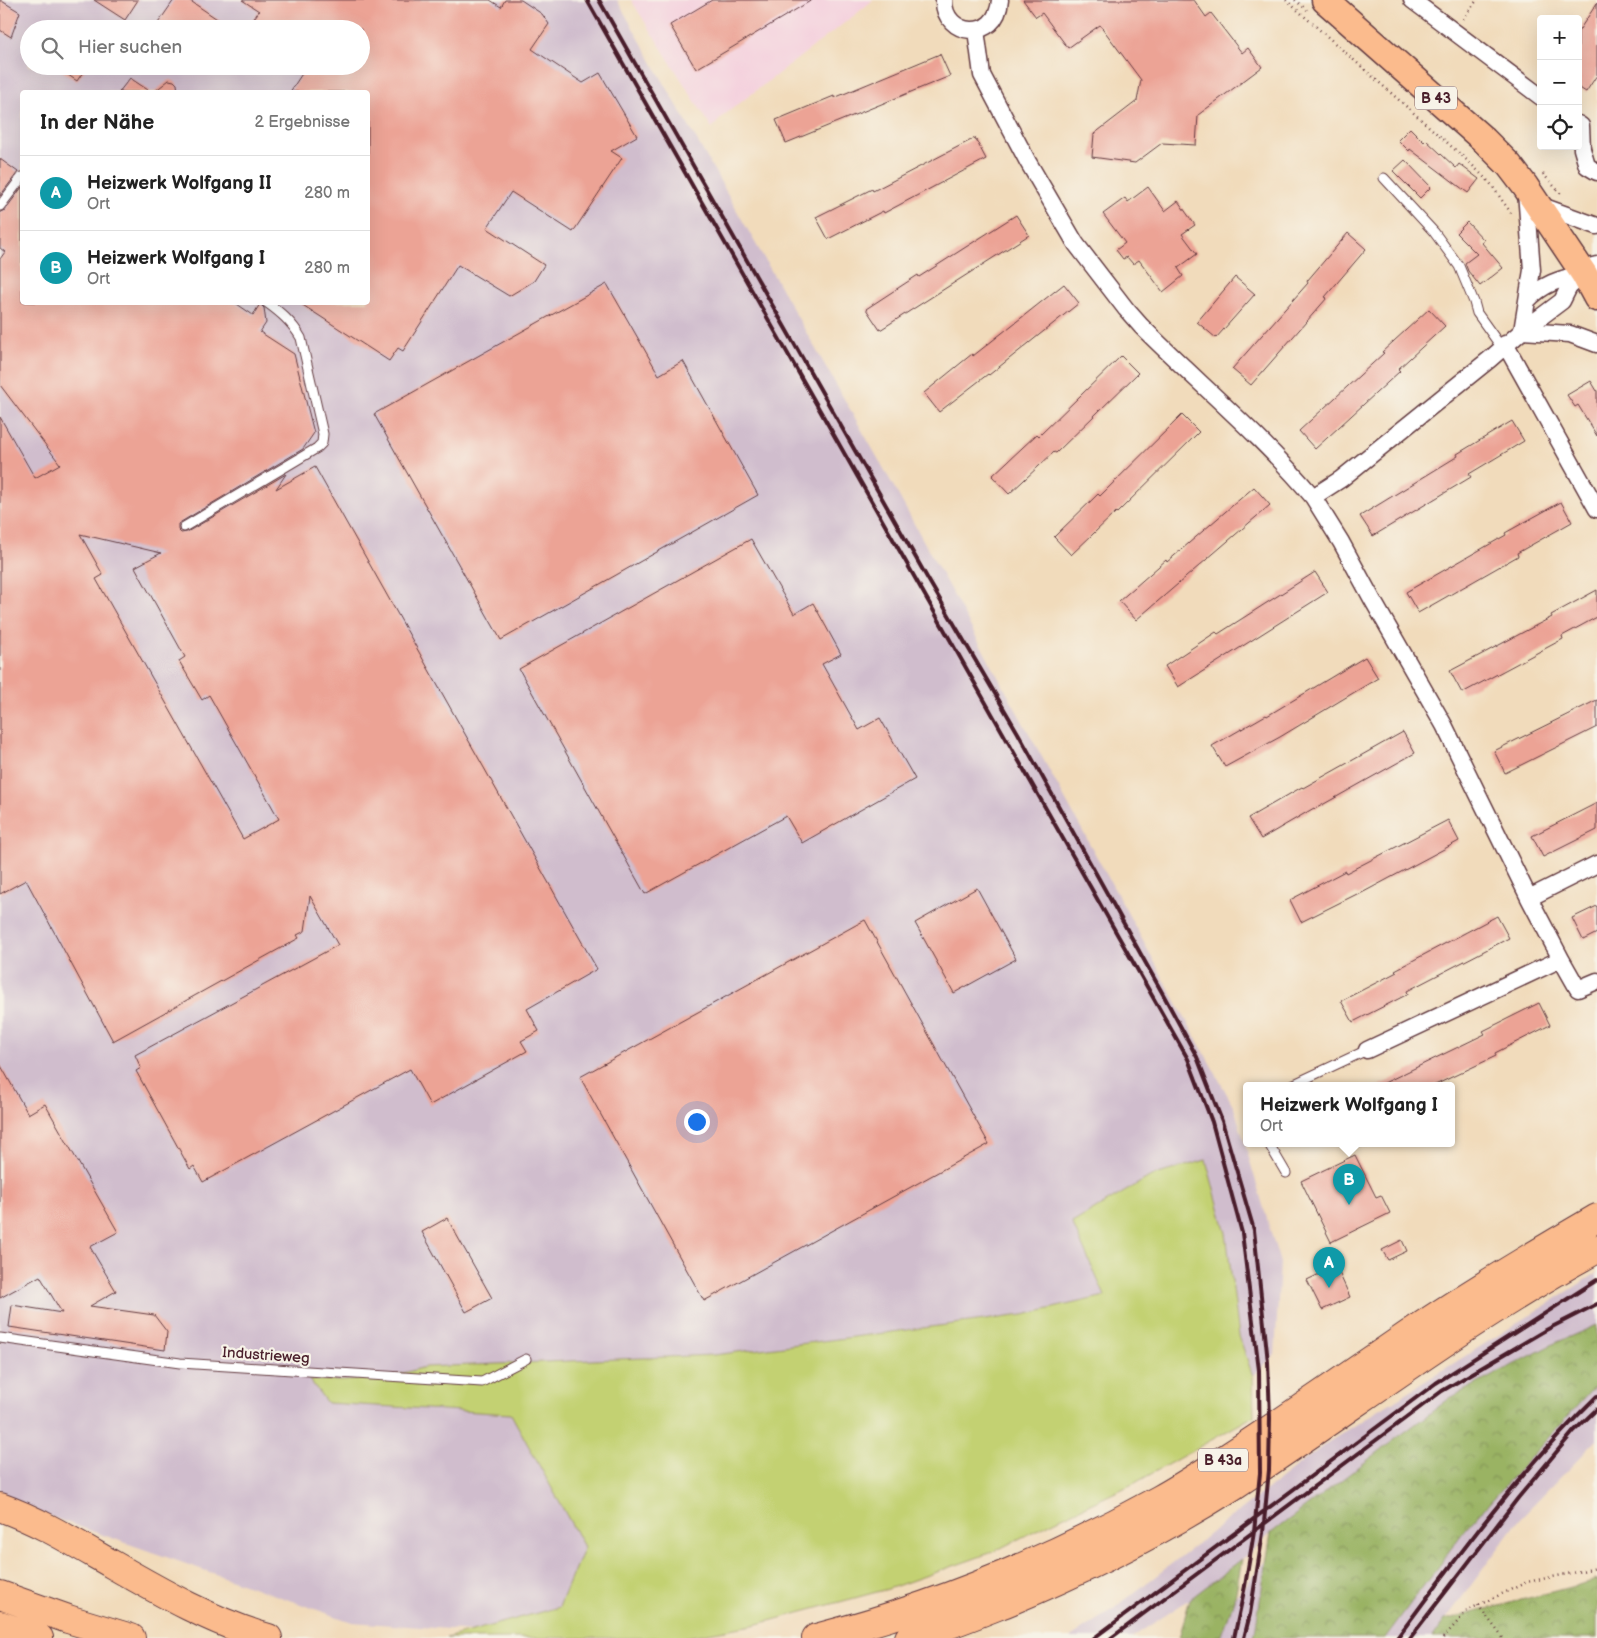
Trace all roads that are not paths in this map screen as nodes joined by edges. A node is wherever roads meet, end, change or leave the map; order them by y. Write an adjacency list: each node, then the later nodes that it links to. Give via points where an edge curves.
1 (944, 0): 5 (street, via 946,13 954,24 966,30)
2 (1000, 0): 5 (street, via 995,19)
3 (1412, 0): 6 (street)
4 (1317, 6): 11 (main road, B 43, via 1484,140 1509,165)
5 (976, 30): 21 (street, via 982,75 1076,244 1141,326)
6 (1537, 94)
7 (1582, 149): 8 (street, via 1587,166)
8 (1597, 172)
9 (1384, 178): 20 (lane, via 1434,232 1459,266 1476,313)
10 (20, 180): 12 (lane)
11 (1532, 196): 13 (street); 14 (main road, B 43); 16 (street, via 1532,270)
12 (0, 206)
13 (1597, 226)
14 (1587, 276): 15 (main road, B 43); 16 (street, via 1564,278 1547,284); 18 (street, via 1562,301)
15 (1597, 298)
16 (1527, 301): 18 (street)
17 (270, 305): 23 (lane, via 294,326 301,338 323,434 322,443)
18 (1522, 331): 19 (street, via 1570,334); 20 (street)
19 (1597, 344)
20 (1504, 346): 21 (street, via 1341,479); 22 (street)
21 (1313, 497): 25 (street, via 1444,725)
22 (1597, 509)
23 (184, 527)
24 (1597, 864): 25 (street)
25 (1529, 898): 26 (street)
26 (1561, 959): 27 (street, via 1578,989); 28 (street)
27 (1597, 981)
28 (1367, 1050): 29 (lane)
29 (1299, 1082)
30 (1271, 1147): 31 (lane)
31 (1286, 1173)
32 (1597, 1218): 44 (highway, B 43a, via 1508,1270 1283,1422 1161,1499 1046,1557 987,1582)
33 (1597, 1249): 45 (highway, B 43a, via 1498,1308 1232,1486 1167,1525 1051,1584)
34 (0, 1338): 35 (lane, Industrieweg, via 180,1363 482,1382)
35 (526, 1359)
36 (0, 1507): 43 (highway, via 46,1527 175,1600)
37 (0, 1595): 42 (highway)
38 (0, 1625): 41 (highway)
39 (0, 1629): 40 (highway)
40 (11, 1638)
41 (39, 1638)
42 (131, 1638)
43 (268, 1638)
44 (816, 1638)
45 (909, 1638)

